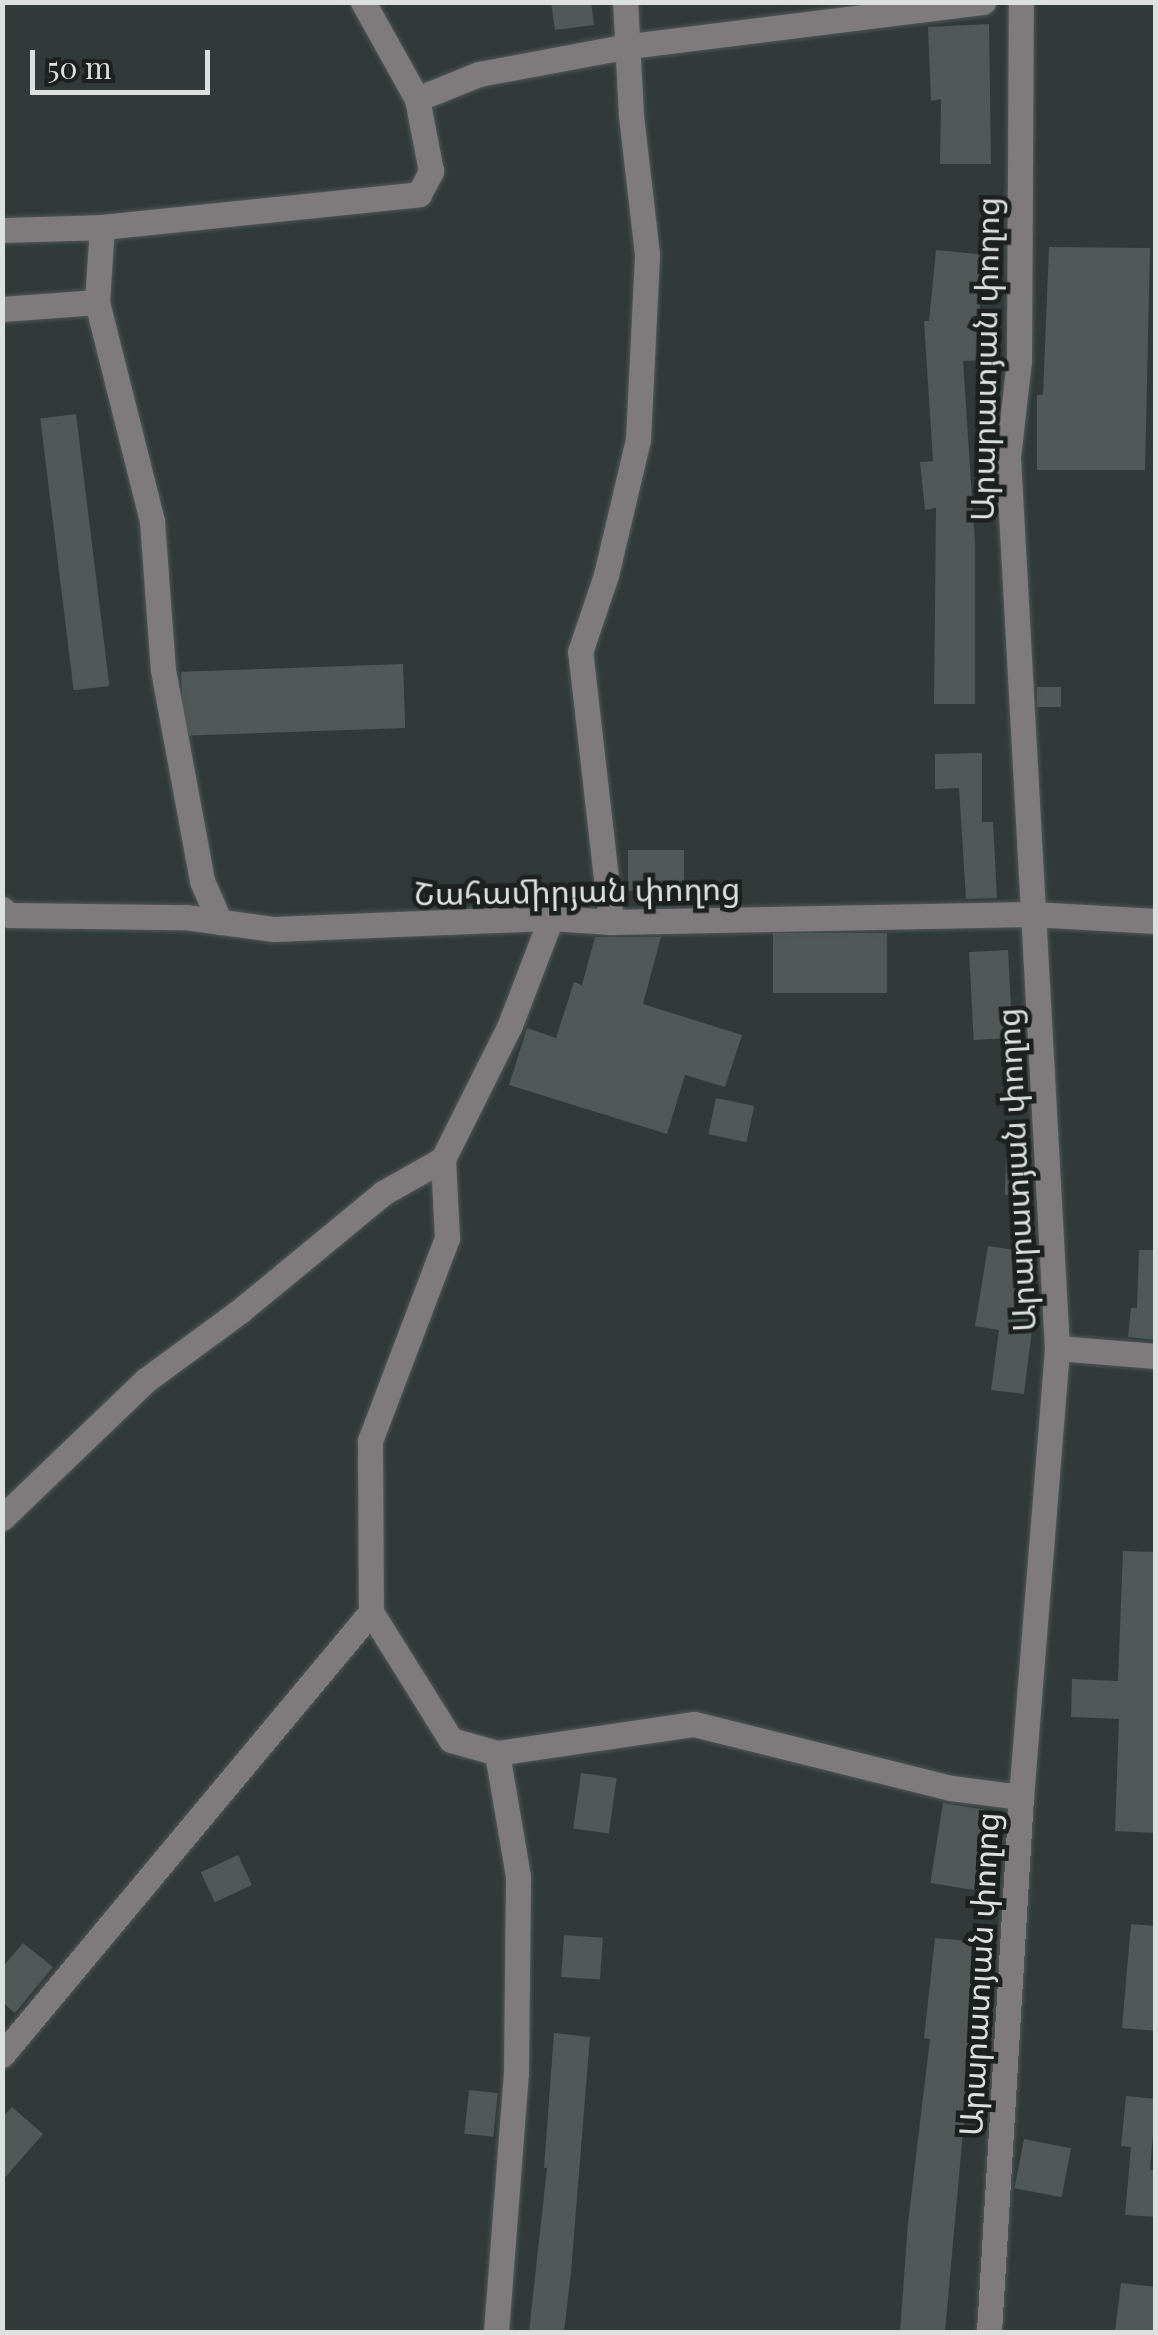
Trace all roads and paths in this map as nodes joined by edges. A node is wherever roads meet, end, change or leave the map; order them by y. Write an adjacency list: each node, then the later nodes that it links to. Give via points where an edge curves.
1 (363, 2): 6 (street)
2 (626, 2): 5 (street)
3 (983, 2): 5 (street)
4 (1021, 2): 12 (street, Արարատյան փողոց, via 1019,360 1008,457)
5 (629, 46): 6 (street, via 479,74); 15 (street, via 647,254 638,440 580,652)
6 (417, 99): 7 (street, via 430,172 419,194)
7 (102, 227): 8 (street); 9 (street)
8 (2, 230)
9 (97, 302): 10 (street); 14 (street, via 152,521 164,670 202,881)
10 (2, 309)
11 (2, 910): 14 (street, Շահամիրյան փողոց)
12 (1032, 914): 15 (street, Շահամիրյան փողոց); 16 (street, Շահամիրյան փողոց); 18 (street, Արարատյան փողոց)
13 (550, 918): 14 (street, Շահամիրյան փողոց, via 274,930); 15 (street, Շահամիրյան փողոց); 17 (street, via 510,1025)
14 (220, 922)
15 (611, 922)
16 (1156, 922)
17 (442, 1159): 20 (street, via 383,1193 146,1380); 21 (street, via 447,1238 370,1441)
18 (1057, 1348): 19 (street); 23 (street, Արարատյան փողոց)
19 (1156, 1356)
20 (2, 1518)
21 (371, 1612): 22 (street, via 452,1740); 24 (street)
22 (497, 1753): 23 (street, via 694,1724 951,1788); 25 (street, via 518,1876 516,2073)
23 (1021, 1797): 26 (street, Արարատյան փողոց)
24 (2, 2055)
25 (496, 2332)
26 (989, 2332)

